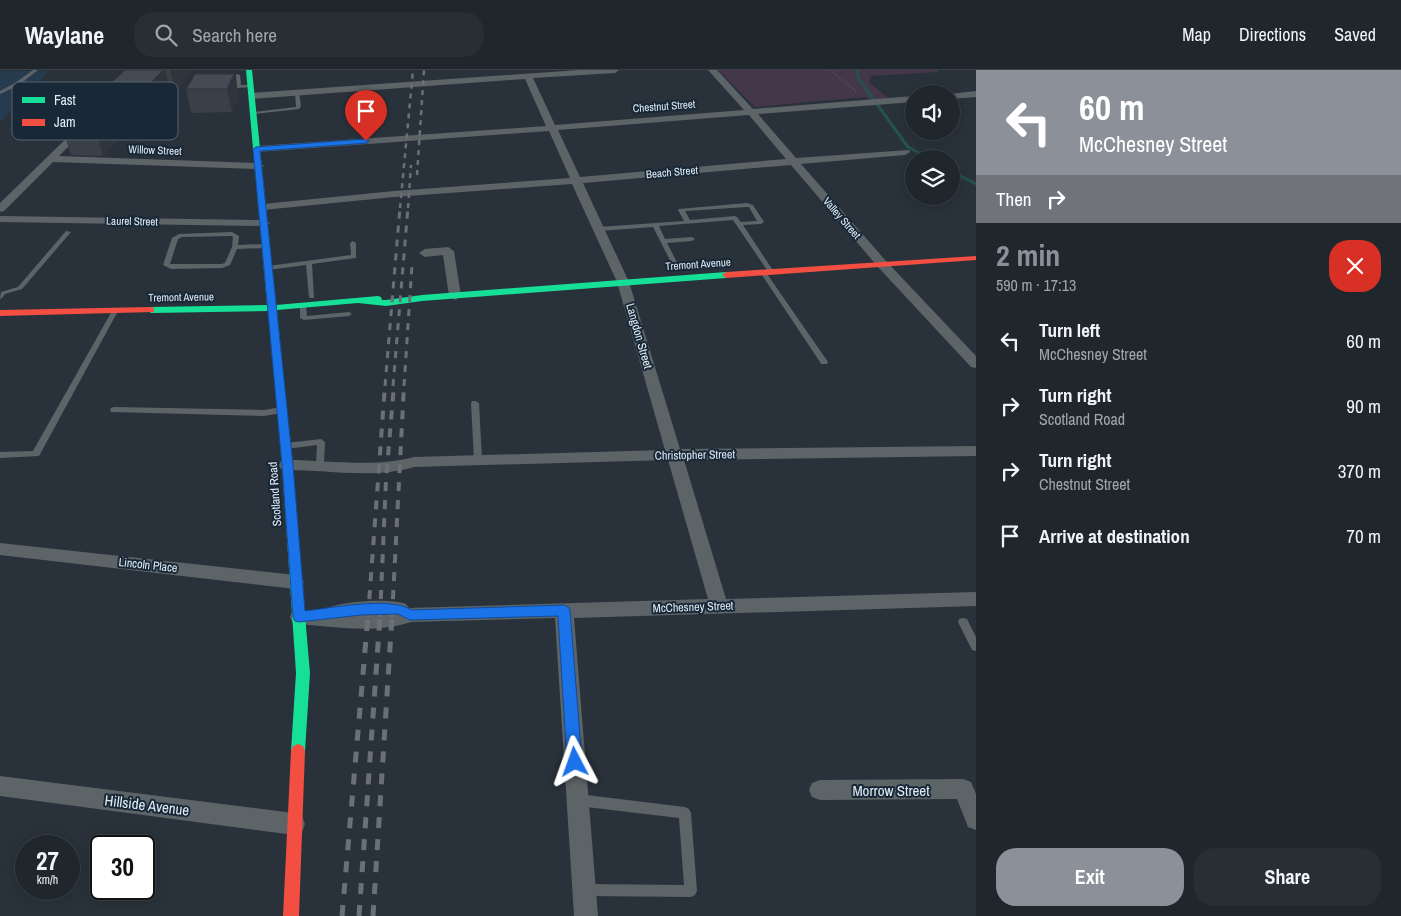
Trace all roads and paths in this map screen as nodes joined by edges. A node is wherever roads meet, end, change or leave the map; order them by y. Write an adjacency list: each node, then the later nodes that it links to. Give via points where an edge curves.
1 (36, 70): 8 (lane)
2 (615, 70): 6 (street)
3 (712, 70): 18 (street, Valley Street)
4 (830, 70): 14 (path)
5 (238, 75): 7 (lane); 10 (lane); 10 (lane, via 231,78)
6 (528, 76): 11 (street); 19 (street, Langdon Street)
7 (251, 81): 10 (lane); 11 (street); 17 (main road, Scotland Road)
8 (20, 82)
9 (12, 87): 12 (lane)
10 (238, 87)
11 (297, 92): 17 (lane, via 299,106 290,110)
12 (0, 93)
13 (972, 94): 16 (street)
14 (862, 96)
15 (905, 100): 18 (street, Chestnut Street)
16 (976, 100)
17 (254, 112): 21 (main road, Scotland Road)
18 (751, 112): 19 (street, Chestnut Street); 24 (street, Valley Street)
19 (552, 127): 21 (street, Chestnut Street); 26 (street, Langdon Street)
20 (69, 140): 23 (street)
21 (256, 149): 25 (main road, Scotland Road)
22 (905, 152): 24 (street, Beach Street)
23 (50, 159): 25 (street, Willow Street); 28 (street)
24 (793, 162): 26 (street, Beach Street); 45 (street, Valley Street)
25 (258, 166): 27 (main road, Scotland Road)
26 (577, 180): 27 (street, Beach Street); 34 (street, Langdon Street)
27 (263, 207): 30 (main road, Scotland Road)
28 (0, 209)
29 (0, 219): 30 (street, Laurel Street)
30 (264, 222): 40 (main road, Scotland Road)
31 (688, 222): 32 (lane, via 735,218); 32 (lane, via 681,210 747,205 761,222); 33 (lane)
32 (739, 224): 48 (lane)
33 (656, 225): 34 (lane); 39 (lane)
34 (599, 229): 49 (street, Langdon Street)
35 (68, 232): 52 (lane, via 20,288 2,293)
36 (216, 234): 41 (lane, via 236,236); 41 (lane, via 180,235 175,238 166,264 171,267 222,266 228,264)
37 (692, 239): 39 (lane)
38 (353, 242): 44 (lane, via 354,257)
39 (663, 242): 46 (lane)
40 (266, 246): 41 (lane); 47 (main road, Scotland Road)
41 (234, 248)
42 (425, 253): 51 (street, via 448,251)
43 (976, 258): 45 (main road, Tremont Avenue)
44 (309, 262): 47 (lane); 50 (lane)
45 (882, 264): 48 (main road, Tremont Avenue); 59 (street, Valley Street)
46 (676, 266)
47 (268, 268): 54 (main road, Scotland Road)
48 (767, 272): 49 (main road, Tremont Avenue); 58 (lane)
49 (623, 282): 51 (main road, Tremont Avenue); 66 (street, Langdon Street)
50 (312, 296)
51 (455, 296): 53 (main road, Tremont Avenue)
52 (0, 297)
53 (303, 306): 54 (main road, Tremont Avenue); 57 (lane, via 304,318)
54 (272, 308): 55 (main road, Tremont Avenue); 62 (main road, Scotland Road)
55 (115, 311): 56 (main road, Tremont Avenue); 65 (lane, via 36,454)
56 (0, 313)
57 (349, 314)
58 (824, 362)
59 (976, 364)
60 (476, 403): 67 (lane)
61 (114, 410): 62 (lane, via 264,413)
62 (282, 410): 63 (main road, Scotland Road)
63 (285, 446): 68 (lane, via 321,442); 69 (main road, Scotland Road)
64 (976, 451): 66 (street, Christopher Street)
65 (0, 455)
66 (674, 455): 67 (street, Christopher Street); 73 (street, Langdon Street)
67 (478, 460): 68 (street, Christopher Street, via 414,462 407,465)
68 (320, 464): 69 (street, Christopher Street)
69 (287, 465): 71 (main road, Scotland Road)
70 (0, 549): 71 (street, Lincoln Place)
71 (295, 582): 75 (main road, Scotland Road)
72 (976, 599): 73 (street, McChesney Street)
73 (719, 606): 74 (street, McChesney Street)
74 (564, 610): 75 (street, McChesney Street, via 410,615 400,620 362,622); 80 (street)
75 (299, 617): 82 (main road, Scotland Road, via 303,673)
76 (963, 622): 77 (lane)
77 (976, 647)
78 (0, 786): 82 (street, Hillside Avenue)
79 (820, 790): 81 (street, Morrow Street, via 963,789)
80 (578, 800): 83 (street); 83 (lane, via 685,813 691,891)
81 (976, 818)
82 (294, 824): 84 (main road, Scotland Road)
83 (584, 890): 85 (street)
84 (291, 916)
85 (586, 916)

